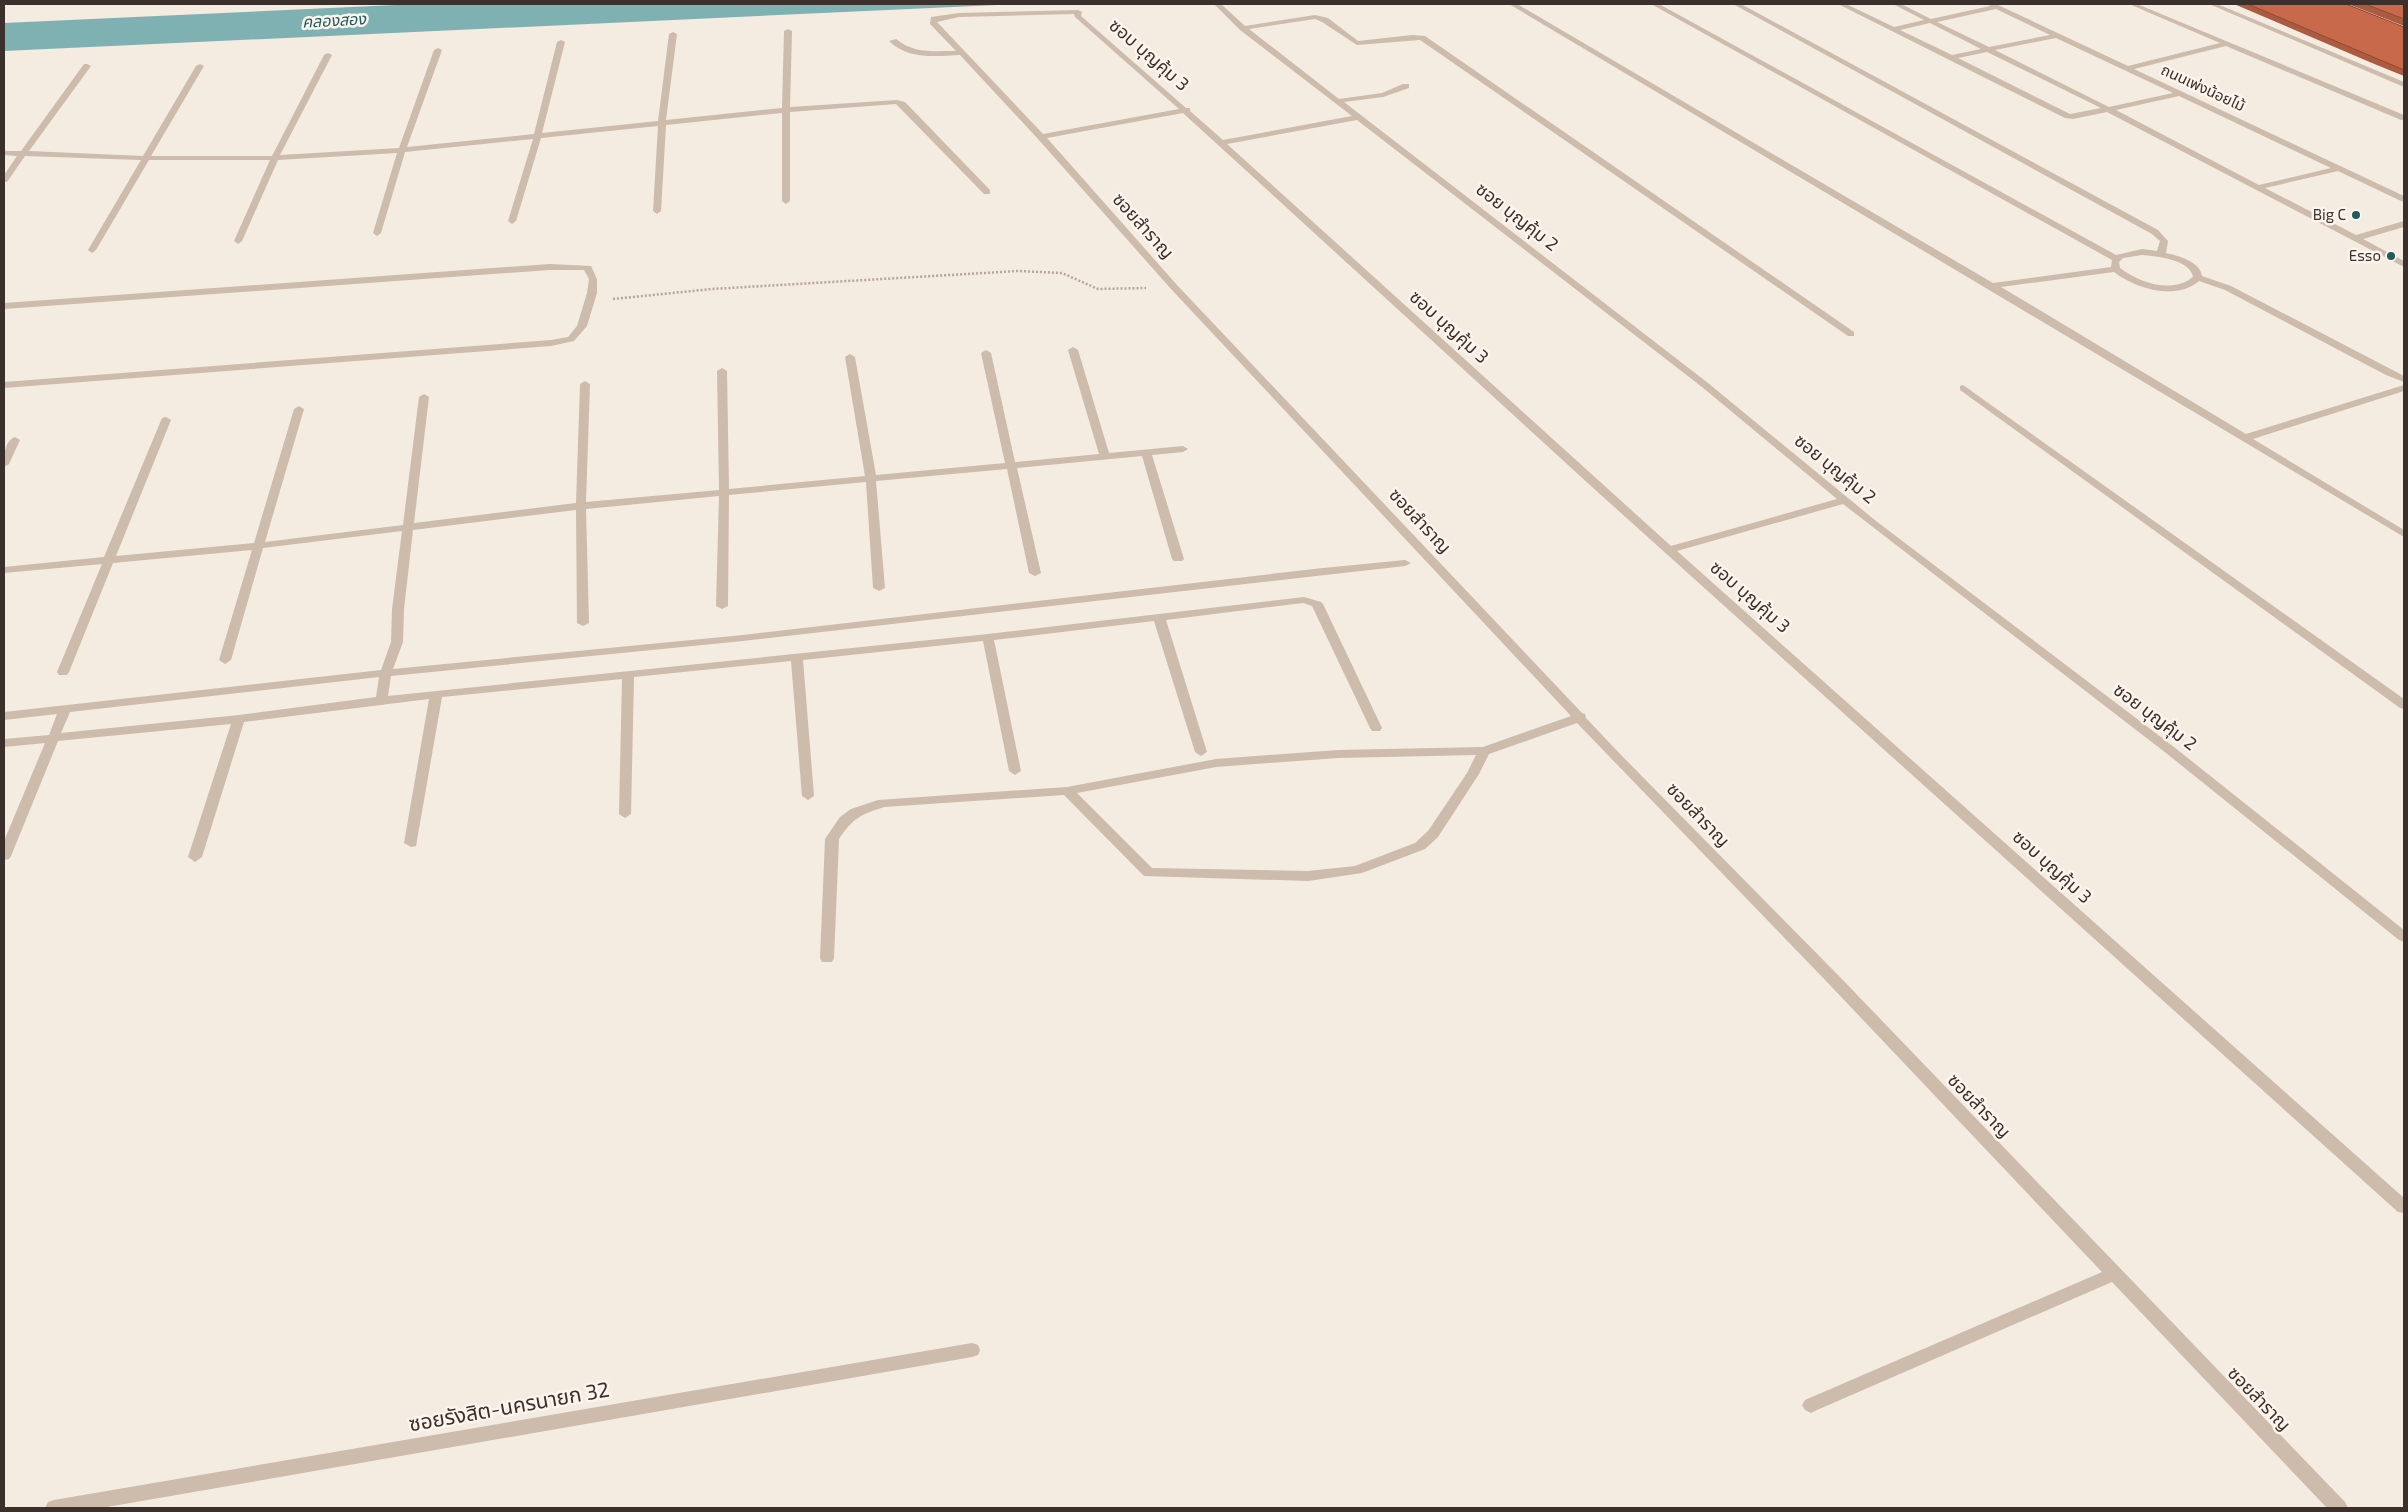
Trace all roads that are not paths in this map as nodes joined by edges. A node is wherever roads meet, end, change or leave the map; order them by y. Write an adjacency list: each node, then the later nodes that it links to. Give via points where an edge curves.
1 (1218, 4): 12 (street, ซอย บุญคุ้ม 2)
2 (1512, 4): 63 (street)
3 (1654, 4): 60 (street)
4 (1736, 4): 59 (street, via 2155,232 2164,240)
5 (1841, 4): 13 (street)
6 (1896, 4): 11 (street)
7 (2132, 4): 19 (street)
8 (2212, 4): 28 (street)
9 (1994, 5): 11 (street); 16 (street, ถนนเพ่งน้อยไม้)
10 (1078, 12): 22 (street, ซอยสำราญ, via 1010,12 934,19 933,22); 34 (street, ซอบ บุญคุ้ม 3, via 1076,16)
11 (1930, 22): 13 (street); 21 (street)
12 (1243, 28): 31 (street, ซอย บุญคุ้ม 2); 65 (street, via 1315,16 1358,43 1422,38)
13 (1893, 29): 24 (street)
14 (788, 31): 33 (street)
15 (673, 34): 37 (street)
16 (2058, 35): 21 (street); 27 (street, ถนนเพ่งน้อยไม้)
17 (893, 41): 22 (street, via 913,52)
18 (561, 42): 39 (street)
19 (2226, 44): 27 (street); 36 (street)
20 (438, 50): 41 (street)
21 (1991, 50): 24 (street); 32 (street)
22 (962, 53): 38 (street, ซอยสำราญ)
23 (328, 55): 45 (street)
24 (1949, 58): 32 (street, via 2068,116)
25 (87, 66): 43 (street)
26 (200, 66): 44 (street)
27 (2127, 68): 30 (street, ถนนเพ่งน้อยไม้)
28 (2404, 85)
29 (1406, 86): 31 (street, via 1383,95)
30 (2181, 93): 32 (street); 46 (street, ถนนเพ่งน้อยไม้)
31 (1338, 101): 35 (street, ซอย บุญคุ้ม 2)
32 (2108, 109): 48 (street)
33 (786, 110): 37 (street); 49 (street, via 892,102 902,104); 51 (street)
34 (1187, 110): 38 (street); 40 (street, ซอบ บุญคุ้ม 3)
35 (1358, 117): 40 (street); 88 (street, ซอย บุญคุ้ม 2, via 1705,385)
36 (2404, 118)
37 (662, 123): 39 (street); 52 (street)
38 (1041, 137): 114 (street, ซอยสำราญ, via 1174,287)
39 (537, 138): 41 (street); 53 (street)
40 (1221, 143): 93 (street, ซอบ บุญคุ้ม 3)
41 (402, 150): 45 (street); 55 (street)
42 (4, 152): 43 (street)
43 (24, 153): 44 (street); 47 (street)
44 (145, 158): 45 (street); 58 (street)
45 (275, 158): 57 (street)
46 (2340, 168): 48 (street); 50 (street, ถนนเพ่งน้อยไม้)
47 (4, 180)
48 (2259, 187): 56 (street)
49 (987, 192)
50 (2404, 198)
51 (786, 201)
52 (657, 211)
53 (512, 221)
54 (2404, 224): 56 (street)
55 (377, 233)
56 (2356, 238): 61 (street)
57 (238, 241)
58 (92, 250)
59 (2161, 254): 60 (street, via 2129,253); 62 (street, via 2192,266)
60 (2116, 264): 62 (street, via 2131,280 2164,288 2189,286); 63 (street)
61 (2404, 264)
62 (2198, 278): 70 (street, via 2228,288)
63 (1992, 286): 79 (street)
64 (4, 306): 73 (street, via 578,266 588,268 593,280 590,301 577,334 571,339 551,343)
65 (1851, 334)
66 (1073, 350): 83 (street)
67 (986, 353): 85 (street)
68 (850, 357): 86 (street)
69 (722, 371): 87 (street)
70 (2389, 373): 71 (street); 75 (street)
71 (2404, 379)
72 (585, 384): 89 (street)
73 (4, 385)
74 (1964, 388): 111 (street)
75 (2403, 390): 79 (street)
76 (424, 397): 90 (street)
77 (299, 409): 92 (street)
78 (166, 420): 95 (street)
79 (2245, 438): 91 (street)
80 (15, 440): 84 (street)
81 (1183, 449): 82 (street)
82 (1146, 452): 83 (street); 94 (street)
83 (1105, 456): 85 (street)
84 (4, 464)
85 (1010, 464): 86 (street); 98 (street)
86 (871, 478): 87 (street); 99 (street)
87 (724, 492): 89 (street); 100 (street)
88 (1844, 500): 93 (street); 128 (street, ซอย บุญคุ้ม 2, via 2170,750)
89 (581, 506): 90 (street); 102 (street)
90 (409, 527): 92 (street); 107 (street, via 397,642)
91 (2404, 534)
92 (257, 546): 95 (street); 105 (street)
93 (1669, 550): 130 (street, ซอบ บุญคุ้ม 3)
94 (1178, 559)
95 (107, 560): 97 (street); 106 (street)
96 (1406, 564): 107 (street, via 743,638)
97 (4, 570)
98 (1035, 574)
99 (878, 588)
100 (722, 606)
101 (1158, 617): 103 (street); 116 (street, via 1313,601); 120 (street)
102 (582, 623)
103 (988, 637): 104 (street); 121 (street)
104 (797, 656): 108 (street); 123 (street)
105 (225, 660)
106 (63, 672)
107 (386, 673): 110 (street); 112 (street)
108 (628, 676): 109 (street); 124 (street)
109 (436, 695): 110 (street); 125 (street)
110 (381, 700): 115 (street)
111 (2404, 705)
112 (65, 710): 113 (street); 117 (street)
113 (4, 716)
114 (1581, 717): 119 (street); 131 (street, ซอยสำราญ)
115 (239, 719): 117 (street); 127 (street)
116 (1376, 728)
117 (54, 737): 118 (street); 126 (street)
118 (4, 743)
119 (1484, 751): 122 (street, via 1338,754 1225,762); 122 (street, via 1433,834 1420,846 1357,870 1308,876 1149,873)
120 (1200, 752)
121 (1015, 771)
122 (1067, 791): 129 (street, via 883,804 856,812 845,820 832,839)
123 (808, 796)
124 (625, 814)
125 (411, 843)
126 (4, 856)
127 (196, 857)
128 (2404, 937)
129 (827, 958)
130 (2404, 1207)
131 (2114, 1274): 133 (street); 135 (street, ซอยสำราญ)
132 (972, 1350): 134 (street, ซอยรังสิต-นครนายก 32)
133 (1811, 1405)
134 (54, 1508)
135 (2339, 1508)

